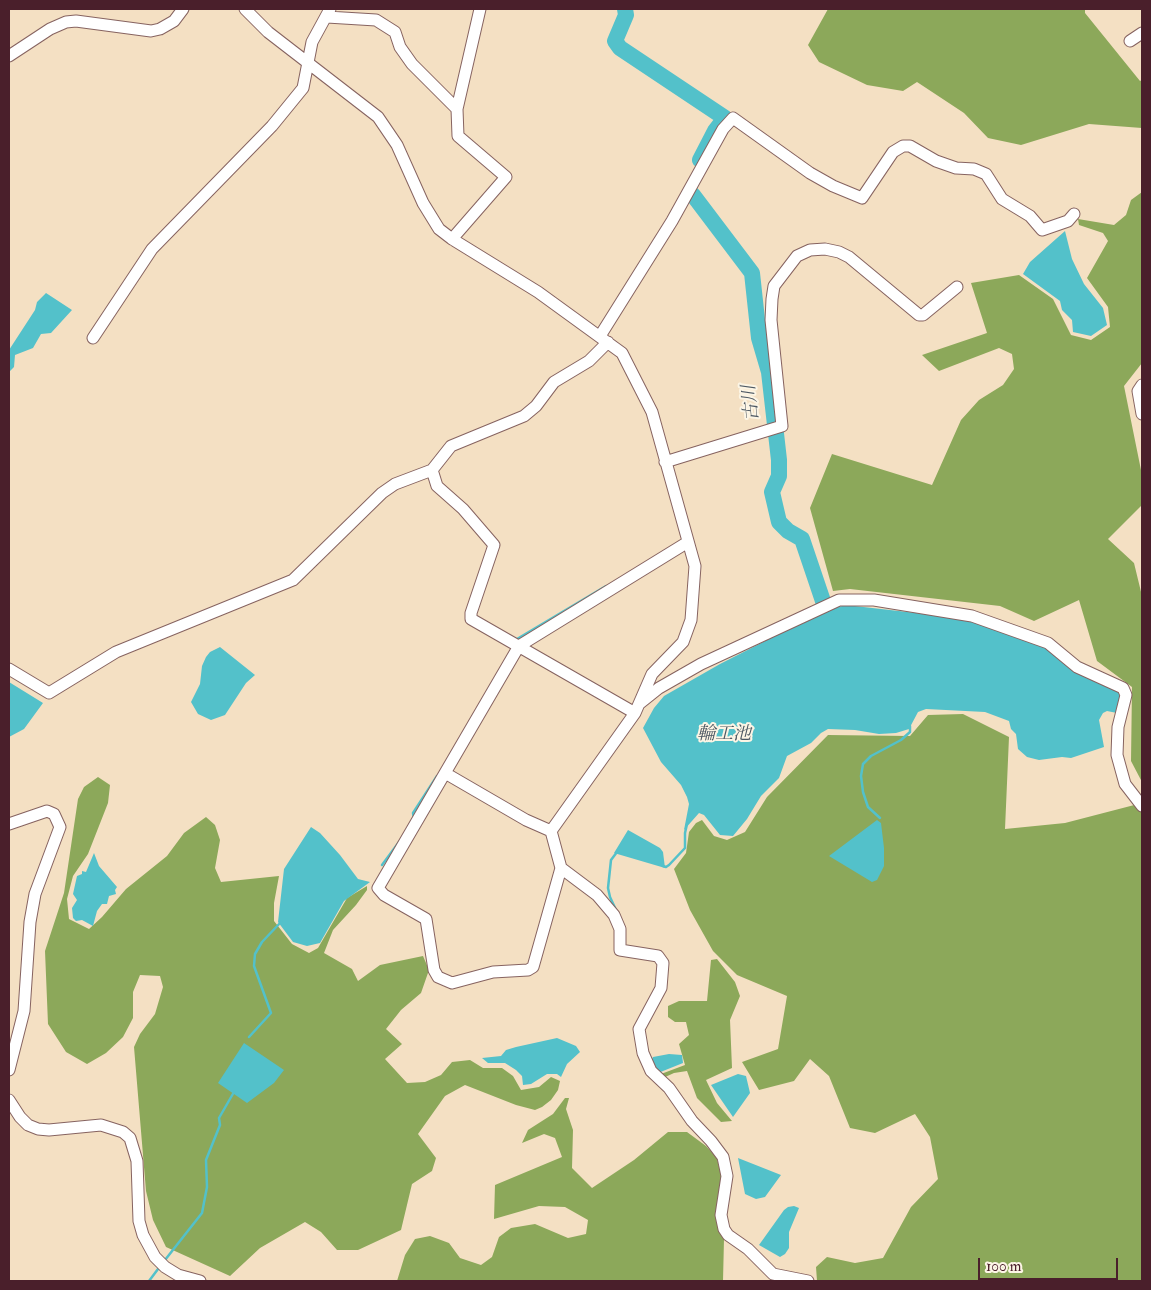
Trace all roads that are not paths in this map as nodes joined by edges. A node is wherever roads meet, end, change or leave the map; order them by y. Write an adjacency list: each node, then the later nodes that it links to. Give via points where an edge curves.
1 (182, 9): 7 (street, via 174,21 151,31 66,22)
2 (245, 9): 8 (street)
3 (480, 9): 9 (street)
4 (329, 13): 8 (street, via 312,42); 9 (street, via 376,20 395,32 400,47 412,64)
5 (1142, 34): 6 (street)
6 (1130, 41)
7 (9, 56)
8 (308, 63): 11 (street, via 378,116 397,146 435,223); 13 (street, via 303,88 272,126 152,249)
9 (457, 109): 11 (street, via 458,136 506,177)
10 (1074, 214): 14 (street, via 1068,221 1042,230 1030,216 1002,199 986,174 936,161 910,146 893,152 862,198 810,173 733,118 723,129)
11 (452, 239): 14 (street, via 538,292)
12 (957, 287): 17 (street, via 919,315 839,252 810,250 797,256 774,286 772,299 771,320 782,426)
13 (93, 338)
14 (604, 339): 17 (street, via 622,353 644,394); 18 (street, via 589,361 554,382 524,416 451,446)
15 (1142, 385): 16 (street, via 1138,391)
16 (1142, 414)
17 (665, 462): 19 (street)
18 (432, 470): 20 (street, via 437,486 458,504 494,546 471,618); 21 (street, via 395,484 382,493 299,576 285,584 116,652 49,693)
19 (688, 542): 20 (street); 22 (street, via 695,578 688,631 683,642 652,674)
20 (519, 646): 22 (street); 23 (street)
21 (9, 669)
22 (637, 708): 24 (street, via 659,688 701,664 824,606 846,599 874,600 972,616 1048,642 1077,667 1123,688 1126,695 1117,737 1117,755 1125,784); 26 (street)
23 (445, 774): 26 (street); 27 (street, via 378,888 384,895 426,919 438,977 452,983 494,972 533,967)
24 (1142, 806)
25 (9, 824): 28 (street, via 47,811 54,814 60,827 35,894 24,1011)
26 (551, 831): 27 (street)
27 (561, 868): 31 (street, via 597,895 614,915 620,929 620,950 658,956 663,963 661,988 639,1029 643,1053 651,1071 669,1088 723,1157 727,1176 721,1215 724,1229 773,1274)
28 (9, 1070)
29 (9, 1100): 30 (street, via 28,1125 38,1129 101,1125 123,1132 130,1138 137,1161 139,1221 143,1235 155,1257 165,1267 178,1275)
30 (200, 1281)
31 (808, 1281)

